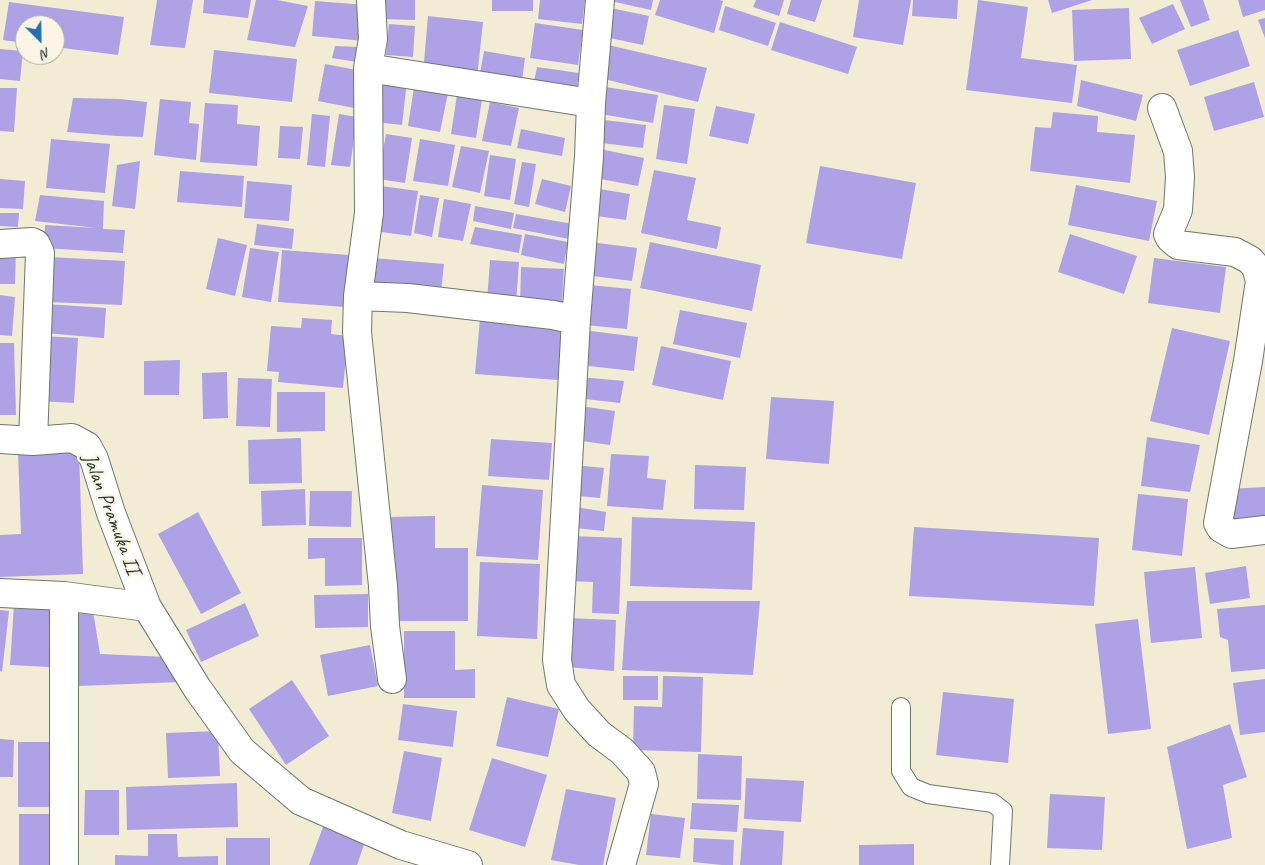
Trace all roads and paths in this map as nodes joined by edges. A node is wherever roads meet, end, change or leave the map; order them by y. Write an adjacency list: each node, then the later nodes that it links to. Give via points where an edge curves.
1 (371, 0): 3 (street, via 373,39)
2 (600, 0): 4 (street)
3 (368, 68): 4 (street); 7 (street, via 370,213)
4 (591, 103): 8 (street)
5 (1162, 108): 11 (street, via 1178,151 1180,177 1178,210 1168,234 1170,238 1178,244 1235,252 1250,260 1260,281 1218,523 1231,534)
6 (0, 244): 10 (street, via 32,242 40,253)
7 (358, 296): 8 (street, via 408,298); 15 (street, via 357,332)
8 (576, 320): 19 (street, via 557,660 562,685 577,710 598,734 622,751 641,772 644,784)
9 (0, 440): 10 (street, Jalan Pramuka II)
10 (33, 441): 14 (street, Jalan Pramuka II, via 72,438 87,446)
11 (1265, 530)
12 (0, 593): 13 (street)
13 (64, 596): 14 (street); 17 (street)
14 (147, 607): 18 (street, Jalan Pramuka II, via 197,688 242,751 301,800 402,845)
15 (392, 679)
16 (901, 707): 20 (lane, via 901,771 911,787 928,794 993,803 1003,811)
17 (64, 865)
18 (468, 865)
19 (621, 865)
20 (1000, 865)

